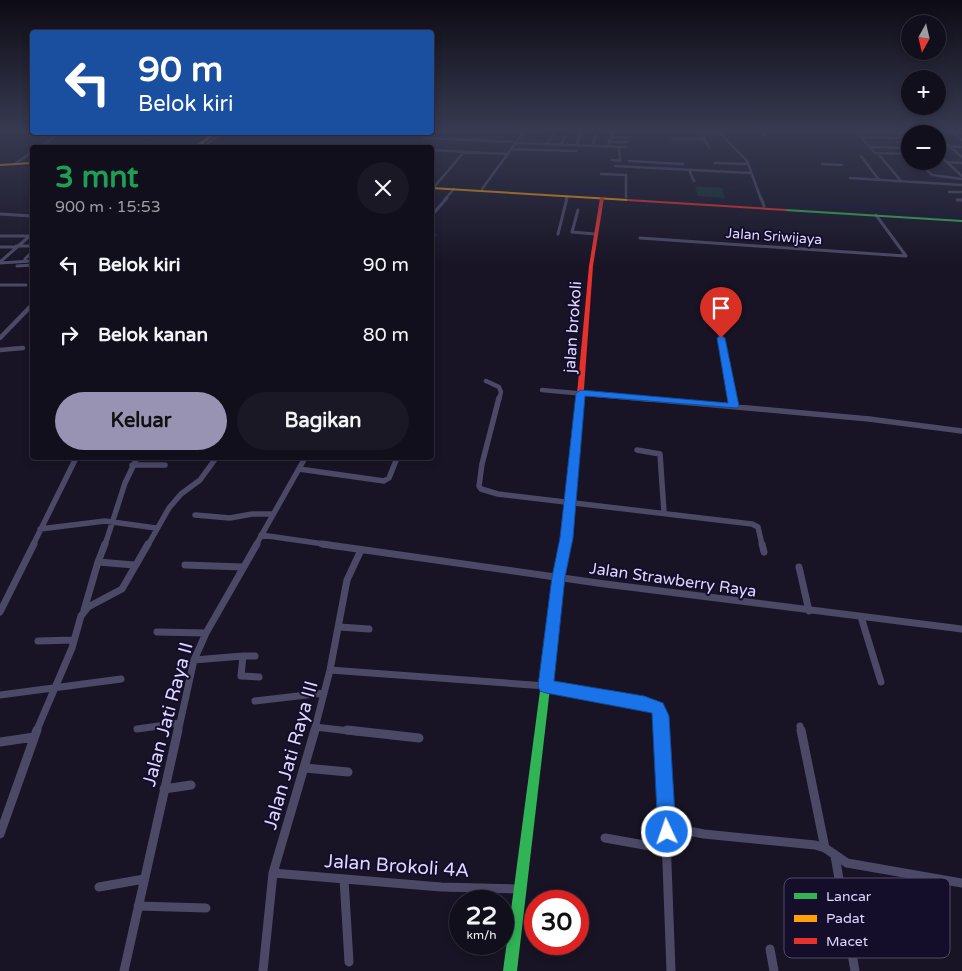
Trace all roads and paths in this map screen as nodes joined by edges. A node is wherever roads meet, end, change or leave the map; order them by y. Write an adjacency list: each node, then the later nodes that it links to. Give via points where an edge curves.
1 (443, 175): 15 (street)
2 (492, 175): 17 (street)
3 (626, 175): 21 (street)
4 (691, 175): 12 (street)
5 (751, 175): 26 (street)
6 (875, 175): 11 (street)
7 (896, 175): 13 (street)
8 (937, 175): 9 (street)
9 (962, 177)
10 (850, 178): 11 (street)
11 (879, 180): 13 (street)
12 (694, 181)
13 (901, 181): 14 (street)
14 (962, 185)
15 (434, 186): 16 (main road); 17 (main road)
16 (454, 189): 20 (main road); 28 (street)
17 (482, 189): 21 (main road)
18 (949, 192): 19 (street)
19 (962, 192)
20 (567, 196): 22 (main road); 34 (street)
21 (626, 197): 25 (main road)
22 (602, 198): 25 (main road); 35 (main road, jalan brokoli)
23 (958, 200): 24 (street)
24 (962, 200)
25 (681, 202): 26 (main road); 30 (main road)
26 (764, 206): 32 (main road)
27 (578, 210): 35 (street, via 572,232)
28 (434, 212)
29 (0, 214): 31 (street)
30 (876, 215): 32 (main road); 39 (street, Jalan Sriwijaya, via 906,256)
31 (30, 216)
32 (920, 217): 33 (main road)
33 (962, 219)
34 (558, 234)
35 (595, 234): 57 (main road, jalan brokoli)
36 (30, 235): 37 (street)
37 (0, 236)
38 (30, 236): 40 (street)
39 (640, 238)
40 (16, 246): 41 (street); 42 (street); 45 (street)
41 (29, 246)
42 (0, 247)
43 (30, 254): 44 (street)
44 (24, 259): 45 (street); 46 (street)
45 (1, 262): 47 (street)
46 (30, 262)
47 (30, 263)
48 (0, 285): 49 (street)
49 (26, 285)
50 (30, 307): 52 (street)
51 (718, 321): 58 (street)
52 (0, 338)
53 (23, 348): 54 (street)
54 (0, 350)
55 (486, 381): 69 (street, via 500,392 482,464 481,489)
56 (542, 390): 57 (street)
57 (581, 393): 58 (street); 69 (main road, jalan brokoli)
58 (734, 406): 59 (street)
59 (962, 431)
60 (637, 450): 70 (street, via 660,454)
61 (75, 460): 75 (street)
62 (136, 460): 66 (street)
63 (215, 460): 74 (street, via 200,480 181,494)
64 (304, 460): 68 (street, Jalan Jati Raya II)
65 (396, 460): 68 (street, via 388,480 384,481)
66 (132, 465): 67 (street); 73 (street)
67 (165, 465)
68 (299, 469): 71 (street, Jalan Jati Raya II)
69 (569, 502): 70 (street); 84 (main road, jalan brokoli, via 567,538)
70 (664, 512): 78 (street, via 756,525)
71 (273, 514): 72 (street, via 230,518); 76 (street, Jalan Jati Raya II)
72 (195, 515)
73 (114, 522): 74 (street); 75 (street); 79 (street)
74 (156, 528): 80 (street)
75 (40, 529): 86 (street)
76 (261, 535): 77 (street, Jalan Strawberry Raya); 82 (street, Jalan Jati Raya II)
77 (361, 550): 84 (street, Jalan Strawberry Raya); 89 (street, Jalan Jati Raya III, via 347,580)
78 (764, 552)
79 (98, 562): 80 (street); 87 (street)
80 (134, 565): 87 (street, via 122,589)
81 (185, 565): 82 (street)
82 (243, 567): 93 (street, Jalan Jati Raya II)
83 (799, 567): 85 (street)
84 (559, 577): 85 (street, Jalan Strawberry Raya); 103 (main road, jalan brokoli)
85 (809, 611): 88 (street, Jalan Strawberry Raya)
86 (0, 612)
87 (83, 612): 94 (street)
88 (861, 617): 91 (street, Jalan Strawberry Raya); 102 (street)
89 (339, 627): 90 (street); 99 (street, Jalan Jati Raya III)
90 (369, 629)
91 (961, 630)
92 (157, 632): 93 (street)
93 (206, 634): 98 (street, Jalan Jati Raya II)
94 (74, 640): 95 (street); 104 (street)
95 (38, 642)
96 (243, 656): 97 (street); 98 (street); 100 (street, via 241,676)
97 (255, 656)
98 (194, 660): 108 (street, Jalan Jati Raya II)
99 (330, 670): 103 (street); 105 (street, Jalan Jati Raya III)
100 (259, 677)
101 (121, 679): 104 (street)
102 (881, 682)
103 (546, 686): 119 (street, via 658,708); 131 (main road, jalan brokoli)
104 (55, 690): 106 (street); 112 (street)
105 (324, 693): 107 (street); 109 (street, Jalan Jati Raya III)
106 (0, 695)
107 (255, 701)
108 (180, 723): 111 (street); 118 (street, Jalan Jati Raya II)
109 (315, 726): 113 (street); 115 (street, Jalan Jati Raya III)
110 (800, 726): 122 (street)
111 (137, 729)
112 (34, 737): 114 (street); 120 (street)
113 (419, 738)
114 (0, 742)
115 (305, 768): 116 (street); 125 (street, Jalan Jati Raya III)
116 (348, 772)
117 (191, 785): 118 (street)
118 (164, 789): 126 (street, Jalan Jati Raya II)
119 (667, 832): 122 (street, via 678,829); 123 (street)
120 (0, 834)
121 (605, 838): 123 (street)
122 (824, 848): 124 (street)
123 (667, 849): 140 (street)
124 (835, 856): 127 (street); 128 (street, via 853,864)
125 (273, 873): 129 (street, Jalan Brokoli 4A); 138 (street, Jalan Jati Raya III)
126 (144, 878): 130 (street); 132 (street, Jalan Jati Raya II)
127 (839, 878)
128 (933, 878)
129 (344, 879): 131 (street, Jalan Brokoli 4A); 136 (street)
130 (99, 887)
131 (519, 889): 139 (main road, jalan brokoli)
132 (138, 906): 133 (street); 137 (street, Jalan Jati Raya II)
133 (206, 908)
134 (770, 949): 141 (street)
135 (853, 958): 142 (street)
136 (349, 962)
137 (124, 971)
138 (264, 971)
139 (510, 971)
140 (671, 971)
141 (774, 971)
142 (855, 971)

